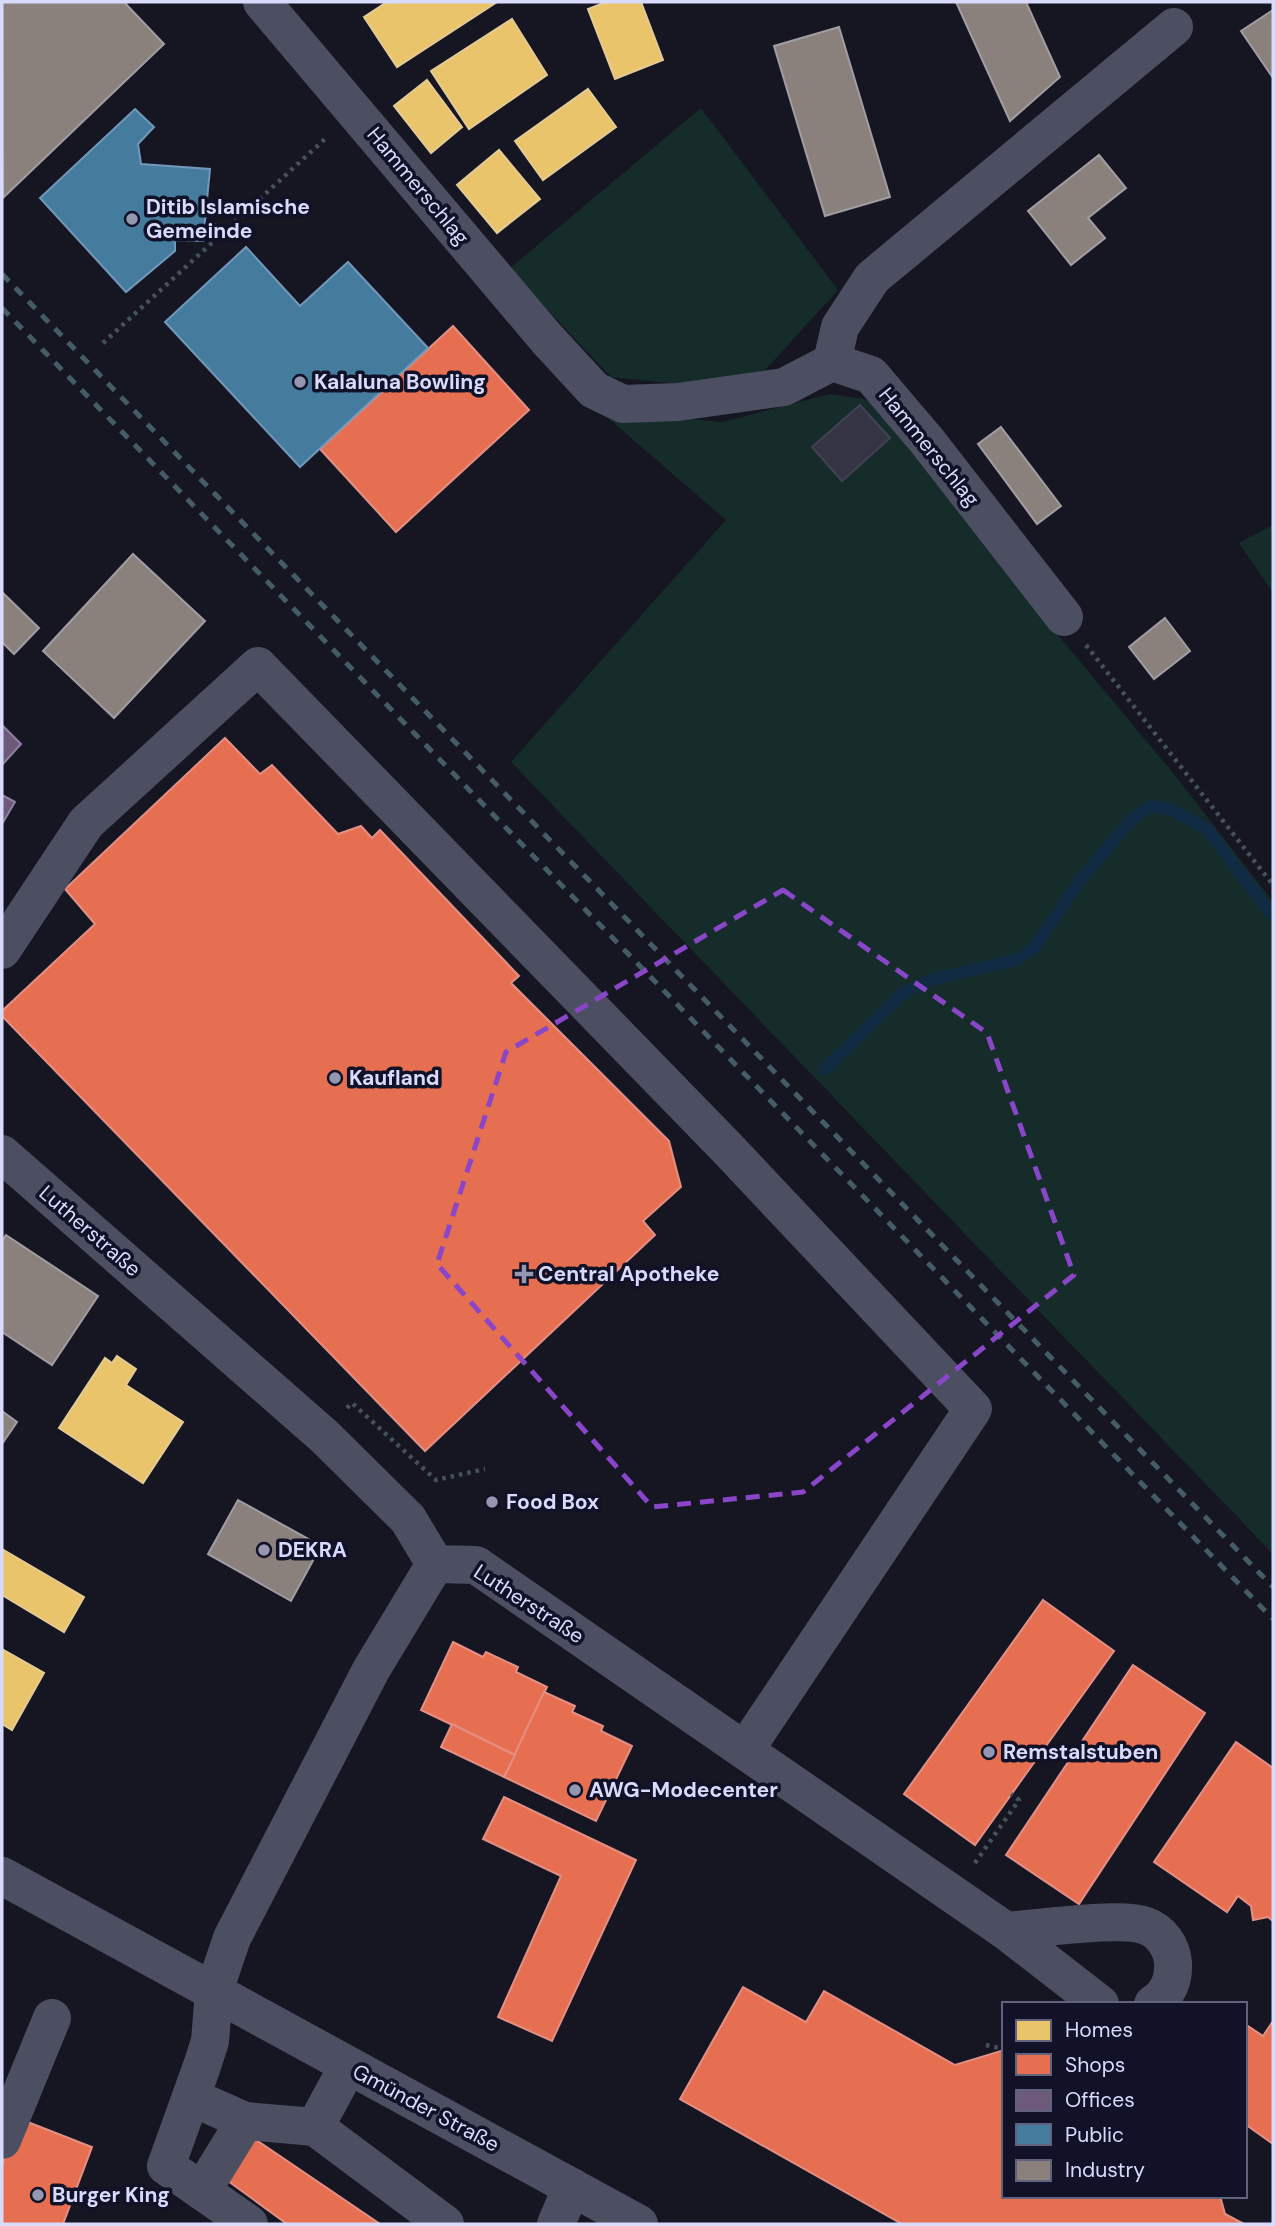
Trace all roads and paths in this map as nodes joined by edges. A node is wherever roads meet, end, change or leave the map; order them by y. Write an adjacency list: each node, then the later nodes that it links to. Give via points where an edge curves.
1 (262, 2): 3 (street, Hammerschlag)
2 (1174, 27): 5 (street, via 872,278 840,327)
3 (355, 111): 4 (path); 5 (street, Hammerschlag, via 594,390 623,404 678,402 784,387)
4 (103, 342)
5 (832, 362): 6 (street, Hammerschlag, via 871,375)
6 (1064, 617): 7 (path)
7 (1273, 885)
8 (2, 950): 13 (street, via 86,823 258,666 726,1147 973,1409)
9 (2, 1154): 10 (street, Lutherstraße)
10 (324, 1436): 11 (path, via 352,1404 436,1480); 12 (street, Lutherstraße, via 408,1519)
11 (485, 1469)
12 (435, 1564): 13 (street, Lutherstraße, via 476,1565); 18 (street, via 370,1670 232,1938)
13 (745, 1750): 16 (street, Lutherstraße)
14 (1011, 1794): 16 (path, via 1019,1800)
15 (2, 1876): 18 (street, Gmünder Straße)
16 (954, 1895): 17 (street, Lutherstraße)
17 (1006, 1931): 19 (street, Lutherstraße); 20 (street, via 1127,1922 1148,1926 1168,1944 1173,1958 1170,1985)
18 (214, 1991): 24 (street, Gmünder Straße); 25 (street, via 210,2042)
19 (1097, 2002)
20 (1156, 2002)
21 (52, 2018): 28 (street)
22 (986, 2045): 23 (path)
23 (1002, 2049)
24 (348, 2066): 27 (street); 29 (street, Gmünder Straße)
25 (191, 2096): 26 (street); 30 (street, via 166,2166)
26 (246, 2121): 27 (street); 30 (street)
27 (315, 2127): 32 (street)
28 (2, 2140)
29 (572, 2187): 33 (street); 34 (street, Gmünder Straße)
30 (202, 2192): 31 (street)
31 (249, 2224)
32 (445, 2224)
33 (556, 2224)
34 (639, 2224)

